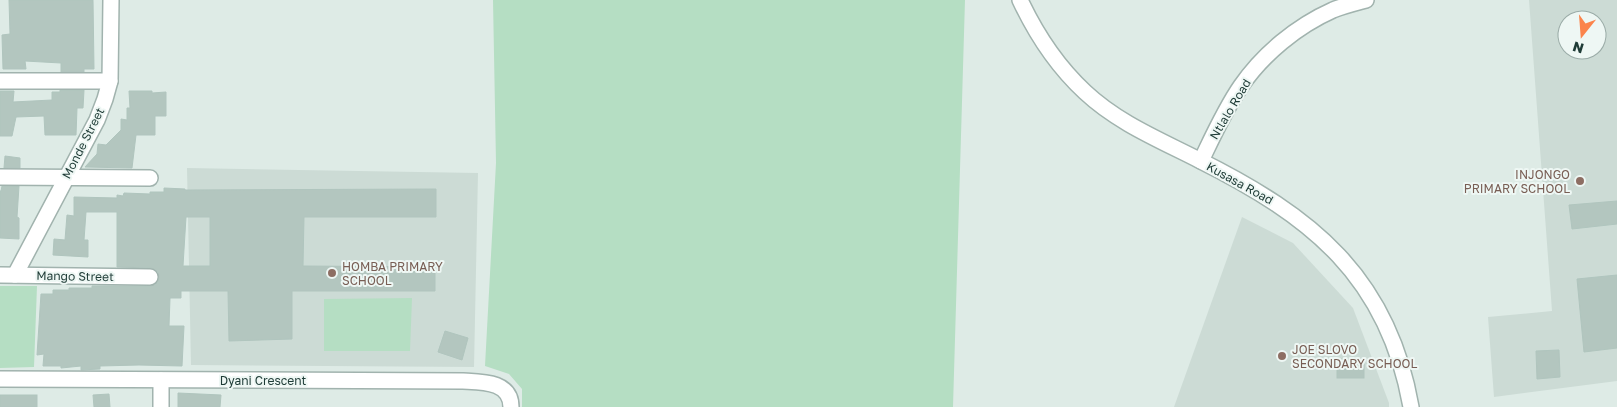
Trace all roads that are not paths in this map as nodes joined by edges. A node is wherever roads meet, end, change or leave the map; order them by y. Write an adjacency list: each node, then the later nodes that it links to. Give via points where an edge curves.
1 (111, 0): 5 (street, Monde Street)
2 (1020, 0): 6 (street, Kusasa Road, via 1060,65 1085,92 1140,131)
3 (1366, 0): 6 (street, Ntlalo Road, via 1333,10 1304,26 1259,63 1241,87)
4 (0, 81): 5 (street)
5 (110, 81): 8 (street, Monde Street, via 96,120)
6 (1201, 161): 16 (street, Kusasa Road, via 1301,220 1339,255 1364,286 1388,328 1400,360)
7 (0, 177): 8 (street)
8 (65, 178): 9 (street); 10 (street, Monde Street)
9 (150, 178)
10 (7, 275): 11 (street, Mango Street)
11 (150, 277)
12 (0, 379): 13 (street, Dyani Crescent)
13 (161, 380): 14 (street); 15 (street, Dyani Crescent, via 490,382 503,389)
14 (161, 407)
15 (511, 407)
16 (1410, 407)

